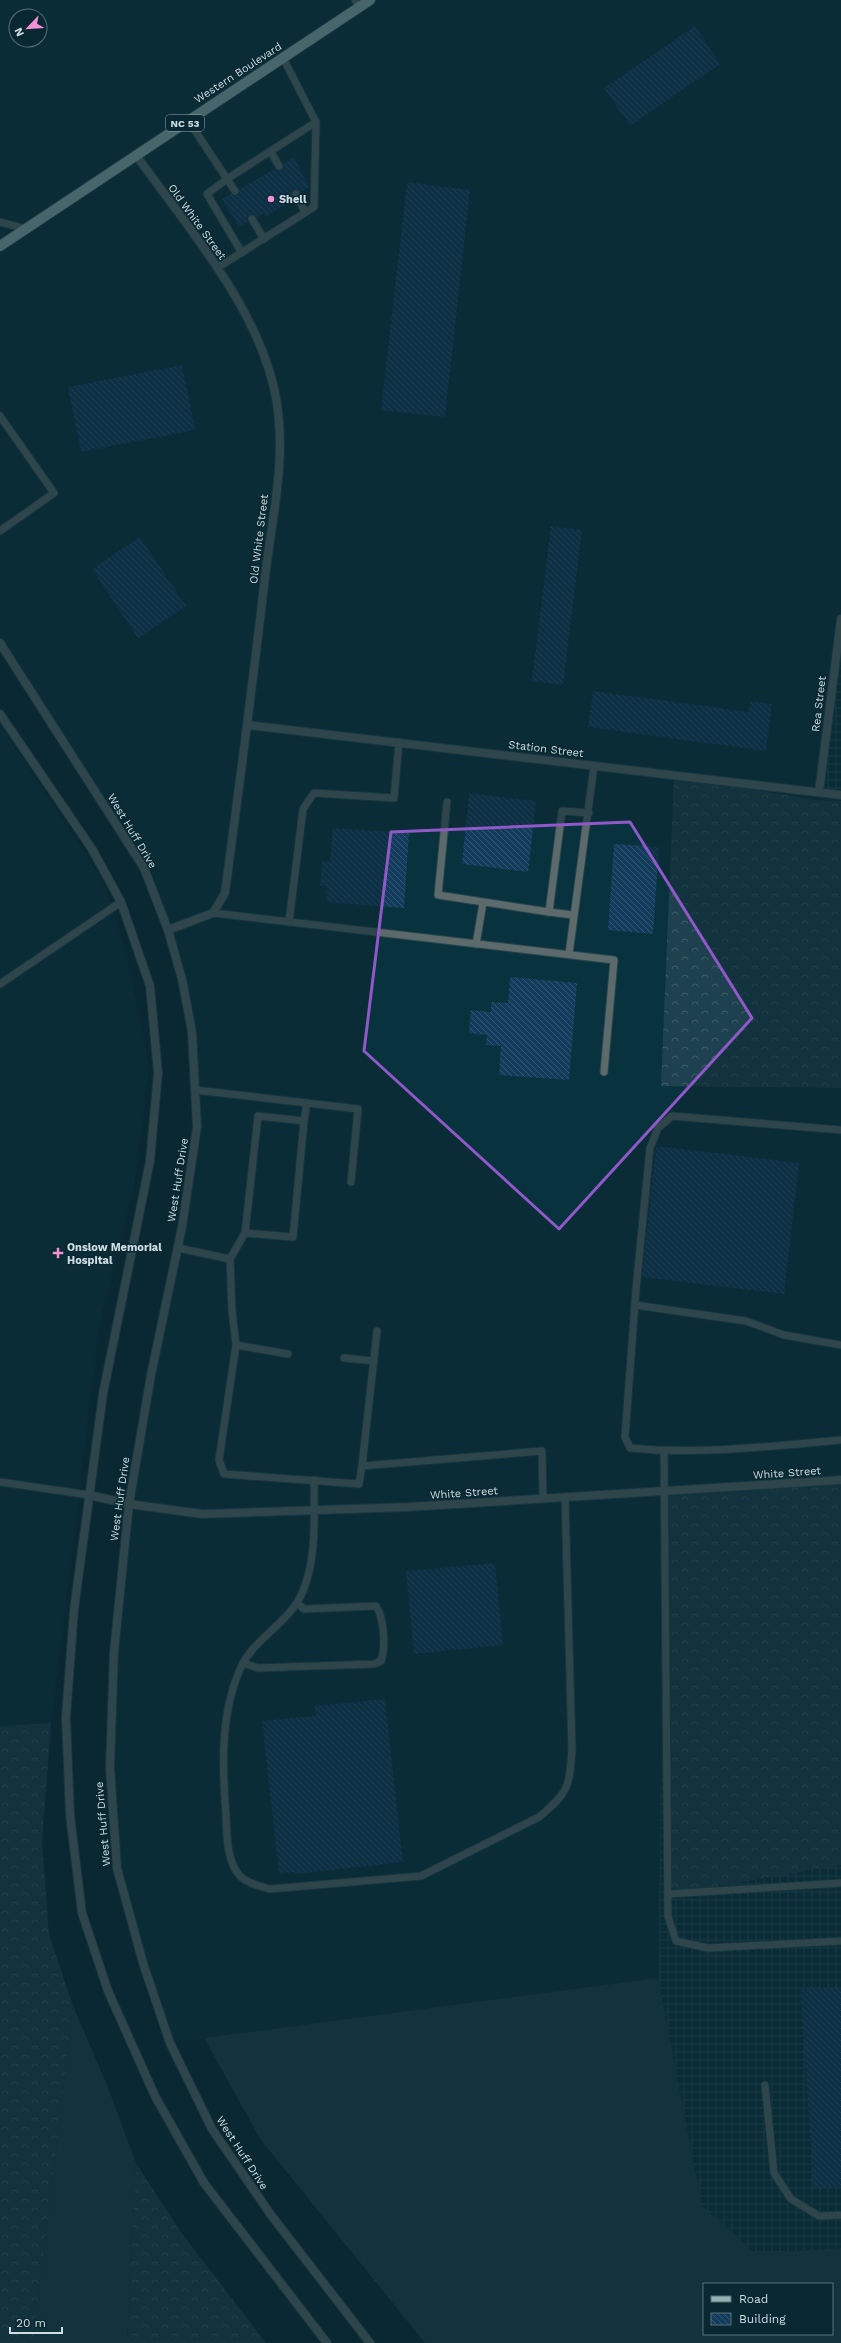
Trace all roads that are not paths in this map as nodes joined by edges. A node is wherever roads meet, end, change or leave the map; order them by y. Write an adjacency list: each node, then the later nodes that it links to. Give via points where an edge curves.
1 (370, 0): 2 (main road, Western Boulevard / NC 53)
2 (357, 3): 3 (main road, Western Boulevard / NC 53)
3 (282, 58): 4 (main road, Western Boulevard / NC 53); 5 (lane)
4 (188, 120): 7 (main road, Western Boulevard / NC 53); 9 (lane)
5 (316, 122): 6 (lane); 12 (lane, via 314,207)
6 (271, 152): 8 (lane); 9 (lane)
7 (136, 155): 15 (main road, Western Boulevard / NC 53); 19 (street, Old White Street)
8 (279, 166)
9 (227, 179): 10 (lane); 18 (lane, via 207,194)
10 (235, 191)
11 (296, 194): 12 (lane)
12 (305, 212): 16 (lane)
13 (252, 220): 16 (lane)
14 (0, 222): 15 (lane)
15 (26, 229): 17 (main road, Western Boulevard / NC 53)
16 (264, 239): 18 (lane)
17 (0, 246)
18 (242, 252): 19 (lane)
19 (217, 268): 25 (street, Old White Street, via 247,317 262,352 276,397 281,446)
20 (0, 416): 21 (lane, via 54,493)
21 (0, 531)
22 (841, 619): 28 (street, Rea Street)
23 (0, 643): 38 (street, West Huff Drive, via 144,868)
24 (0, 714): 32 (street, via 92,849)
25 (248, 725): 26 (street, Station Street); 35 (street, Old White Street, via 225,893)
26 (399, 742): 27 (street, Station Street); 37 (lane, via 394,798 314,793 303,809)
27 (594, 766): 28 (street, Station Street); 31 (lane)
28 (819, 792): 29 (street, Station Street)
29 (841, 795)
30 (447, 802): 33 (lane, via 438,895)
31 (589, 813): 34 (lane, via 562,811); 36 (lane)
32 (121, 902): 41 (lane); 65 (street, via 150,986 158,1073 150,1161 103,1394)
33 (482, 903): 34 (lane); 39 (lane)
34 (549, 912): 36 (lane)
35 (213, 913): 37 (lane); 38 (street)
36 (574, 915): 40 (lane)
37 (289, 922): 39 (lane)
38 (168, 930): 43 (street, West Huff Drive, via 182,979 192,1032)
39 (476, 944): 40 (lane)
40 (569, 954): 42 (lane, via 614,960)
41 (0, 984)
42 (604, 1072)
43 (195, 1090): 44 (lane); 49 (street, West Huff Drive, via 197,1127)
44 (307, 1103): 45 (lane); 47 (lane, via 358,1109)
45 (304, 1121): 48 (lane, via 258,1116); 48 (lane, via 293,1237)
46 (841, 1130): 51 (lane, via 672,1116 658,1128 650,1148)
47 (351, 1182)
48 (245, 1233): 50 (lane)
49 (178, 1248): 50 (lane); 68 (street, West Huff Drive, via 151,1376)
50 (230, 1259): 54 (lane)
51 (635, 1305): 53 (lane, via 746,1321 784,1335); 59 (lane, via 625,1437 630,1448)
52 (378, 1331): 57 (lane)
53 (841, 1344)
54 (236, 1345): 55 (lane); 61 (lane, via 219,1460 224,1474)
55 (288, 1354)
56 (344, 1358): 57 (lane)
57 (374, 1361): 60 (lane)
58 (841, 1440): 59 (lane, via 751,1448)
59 (664, 1451): 64 (lane)
60 (362, 1466): 61 (lane, via 358,1484); 67 (lane, via 542,1451)
61 (314, 1480): 69 (lane)
62 (841, 1480): 64 (street, White Street)
63 (0, 1482): 65 (lane)
64 (665, 1492): 66 (street, White Street); 73 (lane)
65 (89, 1495): 68 (street, White Street); 77 (street, via 74,1610 66,1717 70,1815 82,1914 108,1991 152,2089 204,2183)
66 (565, 1498): 67 (street, White Street); 71 (lane, via 572,1750 568,1788 539,1817 521,1827 422,1876 270,1889 247,1882 231,1860 223,1777 227,1719)
67 (544, 1499): 69 (street, White Street)
68 (129, 1504): 69 (street, White Street, via 202,1514); 78 (street, West Huff Drive, via 114,1652 110,1767 117,1868 143,1962 170,2043 212,2129 271,2215)
69 (314, 1511): 70 (lane, via 308,1576)
70 (297, 1602): 71 (lane); 71 (lane, via 304,1608 376,1606 380,1613 384,1654 381,1661 374,1664 258,1668)
71 (243, 1663)
72 (841, 1883): 73 (lane)
73 (668, 1894): 74 (lane, via 668,1916 676,1941 708,1948)
74 (841, 1941)
75 (765, 2085): 76 (lane, via 774,2173 791,2199 819,2216)
76 (841, 2215)
77 (327, 2343)
78 (370, 2343)

